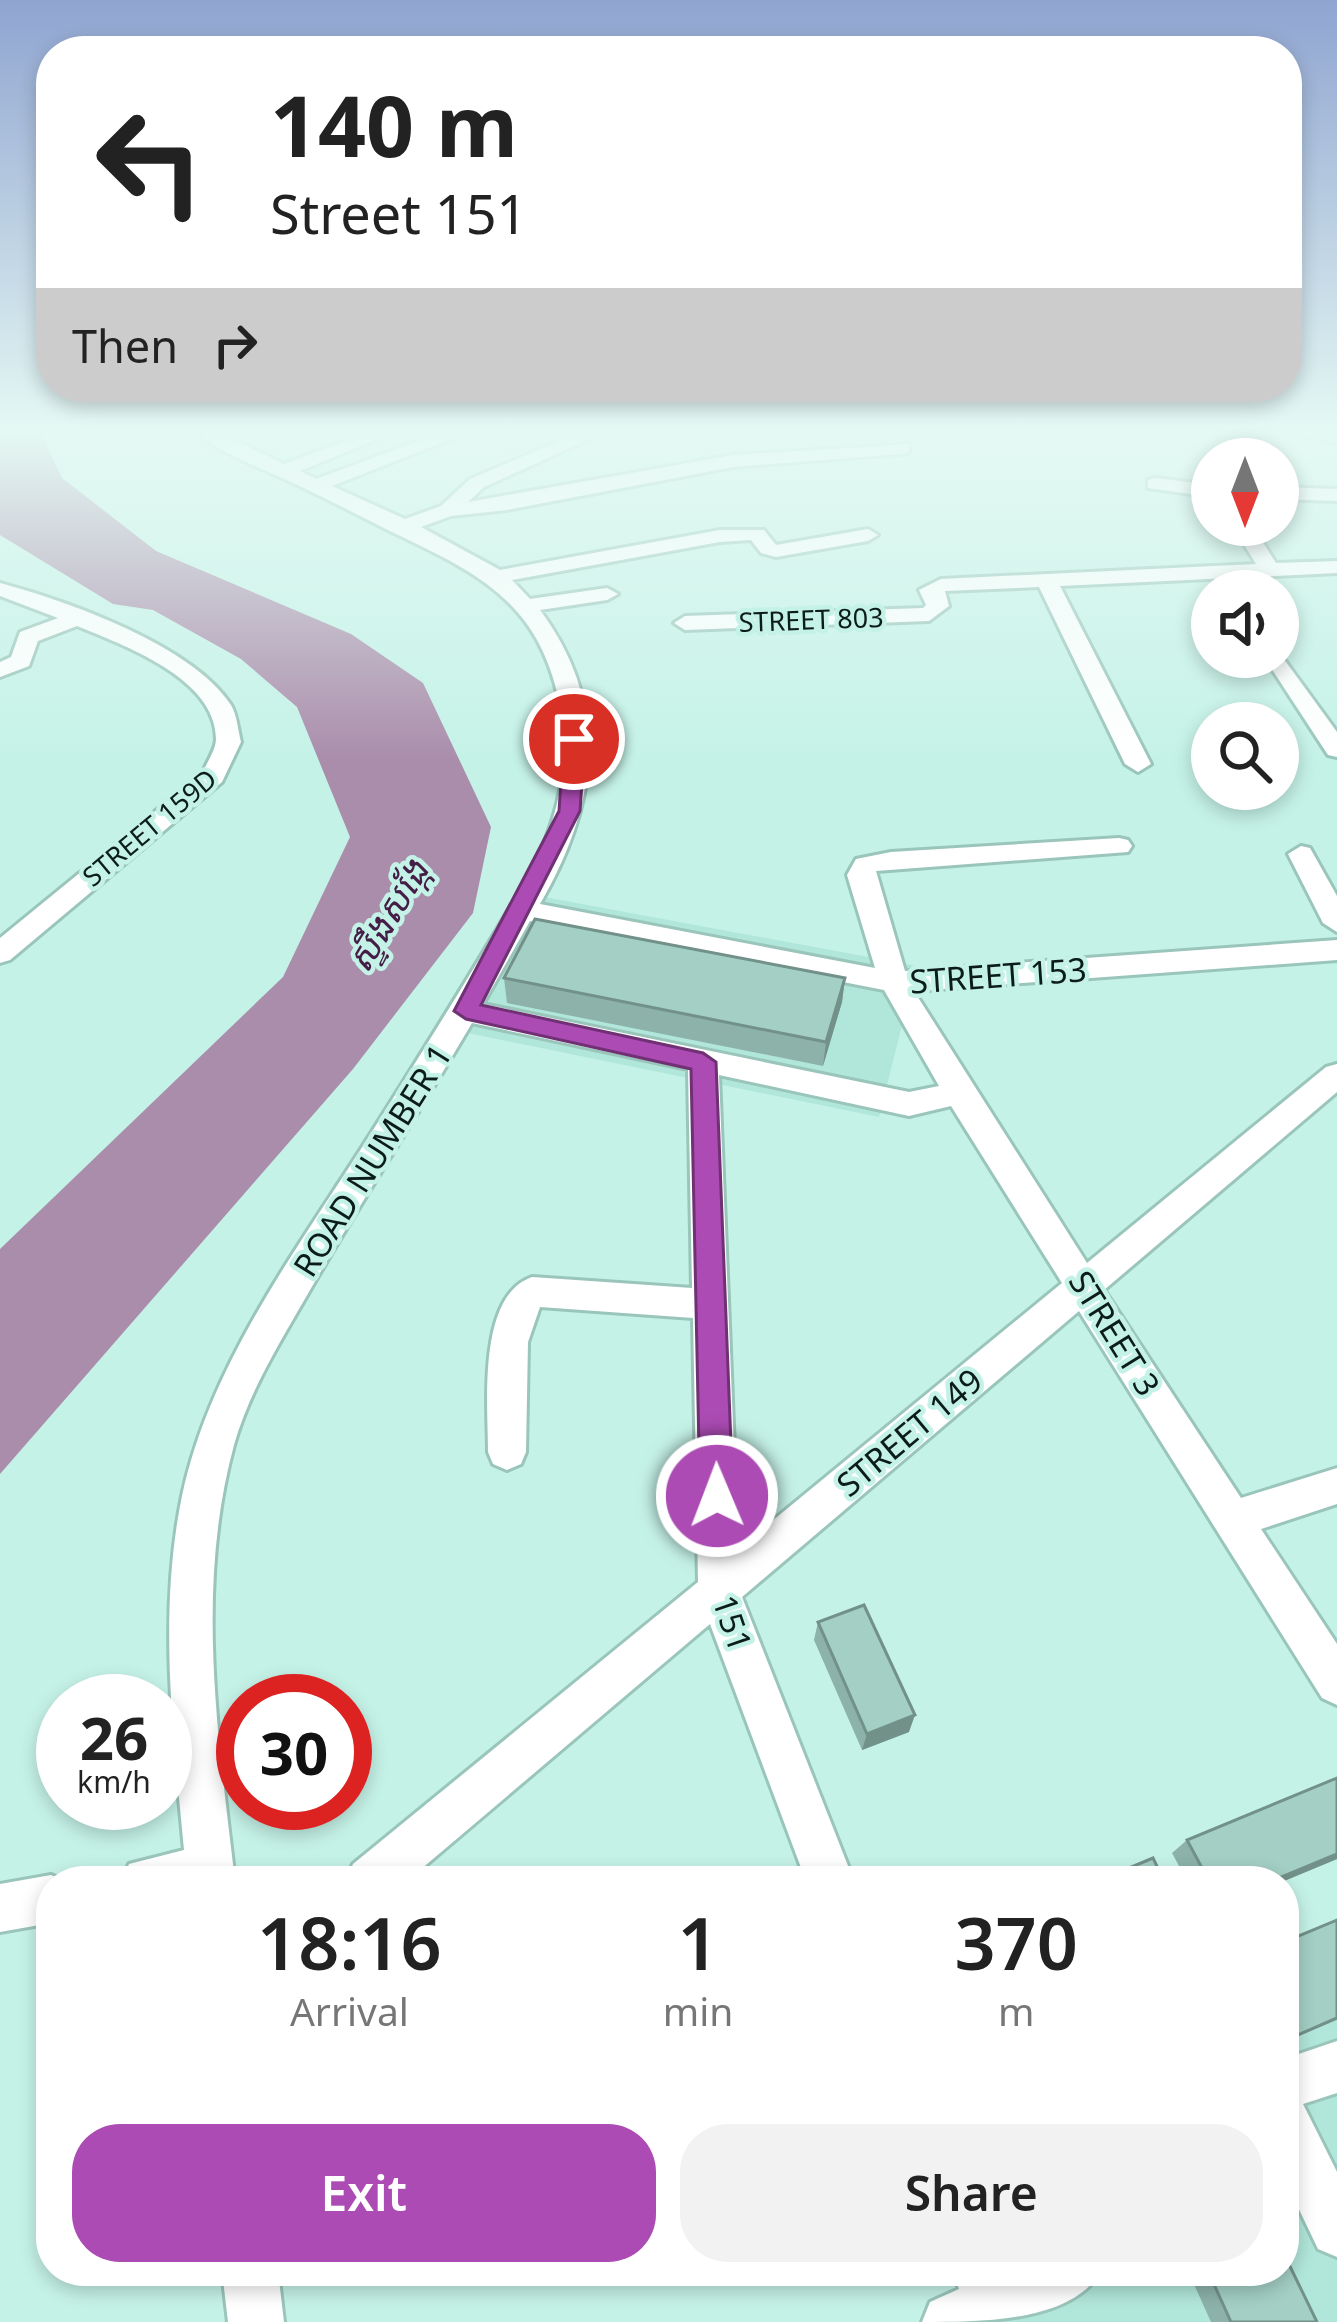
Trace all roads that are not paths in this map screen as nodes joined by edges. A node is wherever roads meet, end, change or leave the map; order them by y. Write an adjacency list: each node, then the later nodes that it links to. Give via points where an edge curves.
1 (428, 542): 10 (street, ROAD NUMBER 1)
2 (685, 542): 10 (street)
3 (766, 542): 4 (street, via 776,551)
4 (826, 542)
5 (1255, 546): 7 (street)
6 (1337, 567): 7 (street, STREET 803)
7 (1269, 568): 8 (street, STREET 803)
8 (1238, 570)
9 (1191, 573): 11 (street, STREET 803)
10 (496, 577): 14 (street, ROAD NUMBER 1)
11 (1046, 580): 16 (street, STREET 803, via 933,586 938,606 929,614); 20 (street)
12 (0, 589): 15 (street, STREET 159D)
13 (607, 594): 14 (street)
14 (524, 606): 23 (street, ROAD NUMBER 1, via 561,669 575,776 570,811)
15 (73, 620): 17 (street, via 28,637 21,662); 25 (street, STREET 159D, via 201,682 227,720 230,743 213,777)
16 (685, 623)
17 (0, 670)
18 (1289, 678): 19 (street)
19 (1337, 750)
20 (1138, 764)
21 (1119, 846): 26 (street, STREET 3, via 866,865 861,875)
22 (1300, 854): 24 (street)
23 (521, 910): 26 (street, STREET 153); 27 (street, ROAD NUMBER 1)
24 (1337, 944): 26 (street, STREET 153)
25 (0, 953)
26 (894, 982): 30 (street, STREET 3)
27 (466, 1011): 28 (street); 38 (street, ROAD NUMBER 1, via 286,1299 217,1438 190,1578)
28 (703, 1062): 30 (street, via 909,1103); 32 (street, 151)
29 (1337, 1075): 31 (street, STREET 149)
30 (958, 1093): 31 (street, STREET 3)
31 (1085, 1285): 35 (street, STREET 3); 36 (street, STREET 149)
32 (713, 1304): 33 (street, via 532,1292 519,1301 510,1332); 36 (street, 151)
33 (507, 1452)
34 (1337, 1486): 35 (street)
35 (1233, 1519): 37 (street, STREET 3)
36 (718, 1591): 39 (street, STREET 149); 40 (street, 151)
37 (1337, 1684)
38 (209, 1866)
39 (388, 1866)
40 (824, 1866)
41 (36, 1902): 42 (street)
42 (0, 1908)
43 (1337, 2067): 44 (street)
44 (1299, 2081)
45 (1299, 2152): 46 (street)
46 (1337, 2230)
47 (252, 2286): 50 (street)
48 (1037, 2286): 49 (street)
49 (984, 2308)
50 (256, 2322)

